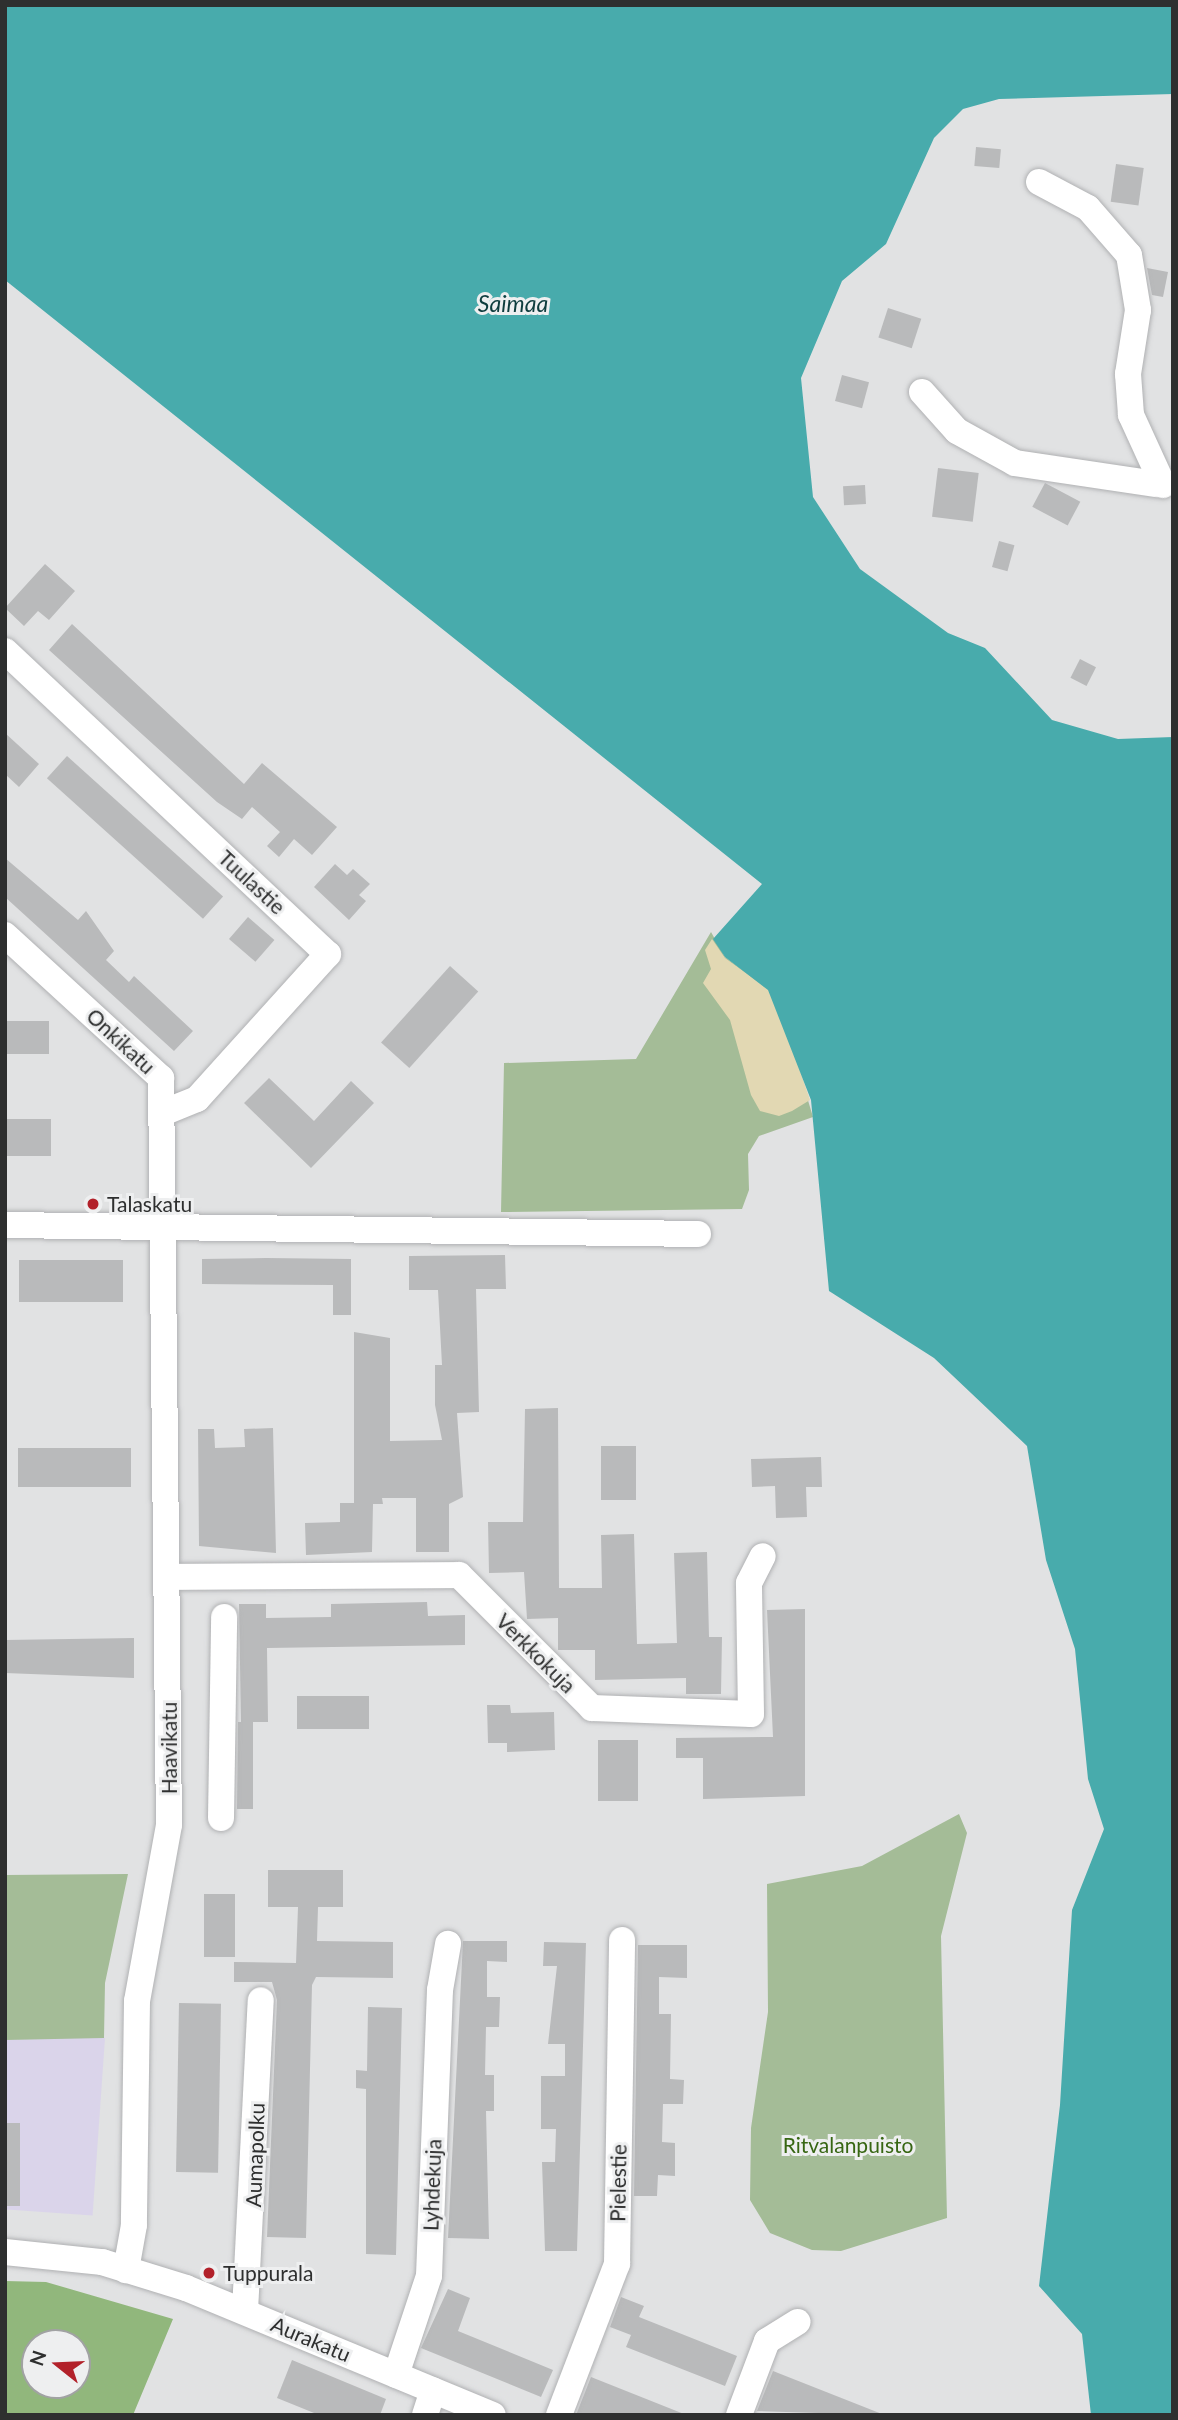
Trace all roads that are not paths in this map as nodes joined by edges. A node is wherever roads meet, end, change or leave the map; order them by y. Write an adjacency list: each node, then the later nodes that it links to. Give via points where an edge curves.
1 (1039, 182): 2 (street, via 1088,208 1129,255 1138,310 1128,374 1131,415 1159,484 1006,460 957,431)
2 (922, 392)
3 (5, 651): 5 (street, Tuulastie, via 328,954 197,1099)
4 (5, 935): 5 (street, Onkikatu, via 161,1078)
5 (163, 1113): 6 (street, Onkikatu)
6 (162, 1222): 7 (street); 8 (street); 10 (street, Haavikatu)
7 (5, 1225)
8 (698, 1234)
9 (763, 1556): 10 (street, Verkkokuja, via 749,1583 751,1714 592,1708 459,1575)
10 (169, 1577): 17 (street, Haavikatu, via 169,1825 137,2001 134,2225)
11 (224, 1617): 12 (street)
12 (221, 1818)
13 (622, 1940): 24 (street, Pielestie, via 617,2263)
14 (448, 1944): 20 (street, Lyhdekuja, via 440,1990 429,2276)
15 (261, 2000): 18 (street, Aumapolku)
16 (5, 2252): 17 (street, Aurakatu)
17 (127, 2270): 18 (street, Aurakatu)
18 (245, 2311): 20 (street, Aurakatu)
19 (798, 2322): 25 (street, via 767,2341)
20 (396, 2375): 21 (street, Aurakatu)
21 (433, 2390): 22 (street); 23 (street, Aurakatu)
22 (425, 2415)
23 (493, 2415)
24 (559, 2415)
25 (739, 2415)

